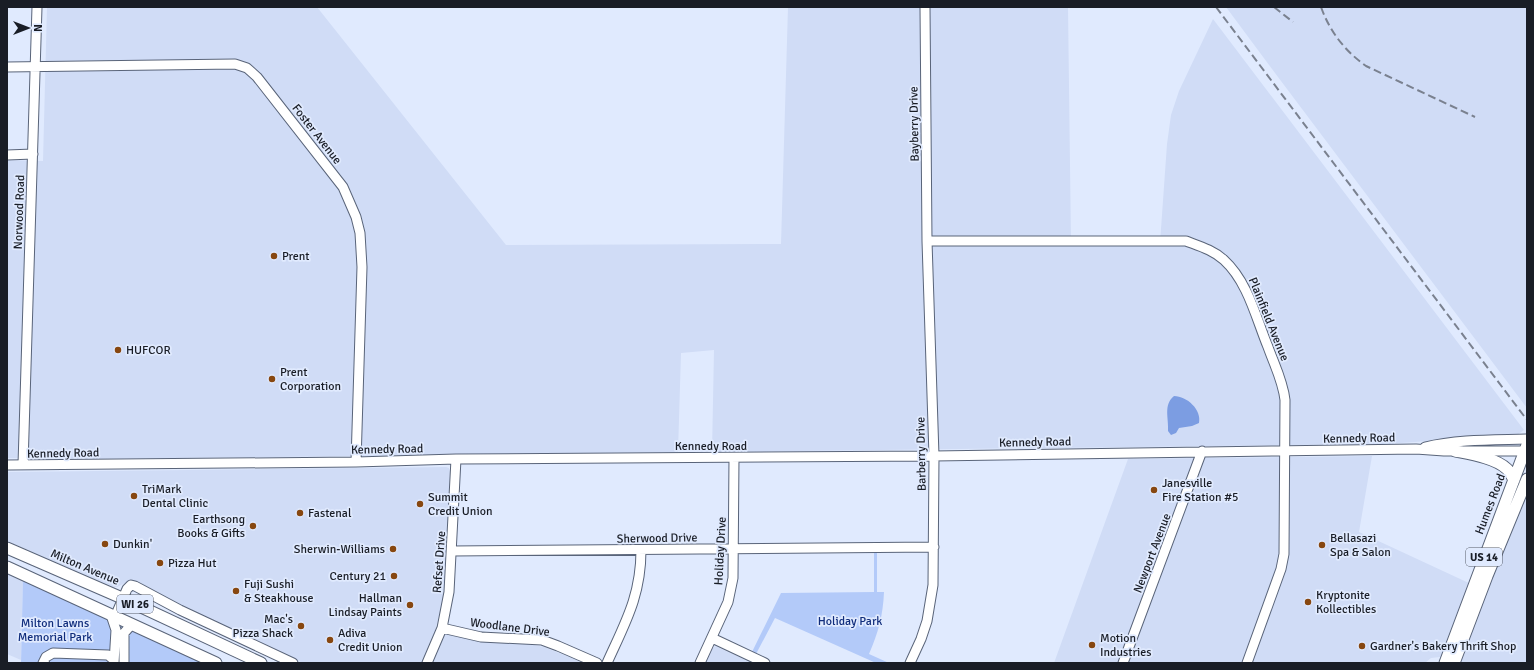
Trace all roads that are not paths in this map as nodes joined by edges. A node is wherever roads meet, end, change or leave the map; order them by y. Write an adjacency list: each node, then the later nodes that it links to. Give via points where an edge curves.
1 (37, 7): 4 (street, Norwood Road)
2 (925, 7): 7 (street, Bayberry Drive)
3 (7, 67): 4 (street, Foster Avenue)
4 (35, 67): 5 (street, Norwood Road); 17 (street, Foster Avenue, via 235,64 247,68 257,77 343,187 358,222 362,267)
5 (33, 154): 6 (street); 18 (street, Norwood Road)
6 (7, 155)
7 (927, 240): 11 (street, Plainfield Avenue, via 1186,241 1212,251 1224,259 1239,277 1280,378 1285,400); 14 (street, Barberry Drive)
8 (1527, 440): 9 (street, Kennedy Road, via 1444,443)
9 (1416, 449): 11 (street, Kennedy Road); 12 (street, Kennedy Road)
10 (1526, 449): 12 (street, Kennedy Road); 21 (main road, Humes Road / US 14)
11 (1286, 450): 13 (street, Kennedy Road); 46 (street, Plainfield Avenue, via 1284,552 1281,569)
12 (1455, 451): 21 (main road, via 1498,463 1508,470)
13 (1202, 452): 14 (street, Kennedy Road); 45 (street, Newport Avenue)
14 (934, 456): 15 (street, Kennedy Road); 22 (street, Barberry Drive)
15 (734, 458): 16 (street, Kennedy Road); 24 (street, Holiday Drive)
16 (456, 459): 17 (street, Kennedy Road); 26 (street, Refset Drive)
17 (356, 462): 18 (street, Kennedy Road)
18 (23, 465): 19 (street, Kennedy Road)
19 (7, 466)
20 (1527, 479): 48 (main road, Humes Road / US 14, via 1486,576)
21 (1514, 480): 47 (main road, Humes Road / US 14)
22 (934, 547): 24 (street, Sherwood Drive); 44 (street, Barberry Drive, via 930,606 921,639)
23 (7, 548): 28 (main road, Milton Avenue / WI 26)
24 (734, 549): 25 (street, Sherwood Drive); 32 (street, Holiday Drive, via 733,578 728,602)
25 (641, 550): 26 (street, Sherwood Drive); 41 (street, via 641,569 636,595)
26 (452, 551): 31 (street, Refset Drive, via 449,592)
27 (7, 567): 29 (main road, WI 26)
28 (122, 598): 29 (street); 37 (main road, Milton Avenue / WI 26); 38 (street, via 129,587 140,587 180,610)
29 (113, 616): 30 (main road, WI 26); 33 (street, via 116,630)
30 (132, 624): 35 (street, via 124,633); 36 (main road, WI 26)
31 (442, 628): 39 (street, Refset Drive); 40 (street, Woodlane Drive, via 481,637 542,640)
32 (712, 638): 42 (street, Holiday Drive); 43 (street)
33 (112, 659): 34 (street, via 53,652)
34 (43, 663)
35 (124, 663)
36 (216, 663)
37 (261, 663)
38 (293, 663)
39 (427, 663)
40 (597, 663)
41 (607, 663)
42 (700, 663)
43 (765, 663)
44 (910, 663)
45 (1123, 663)
46 (1247, 663)
47 (1445, 663)
48 (1454, 663)

